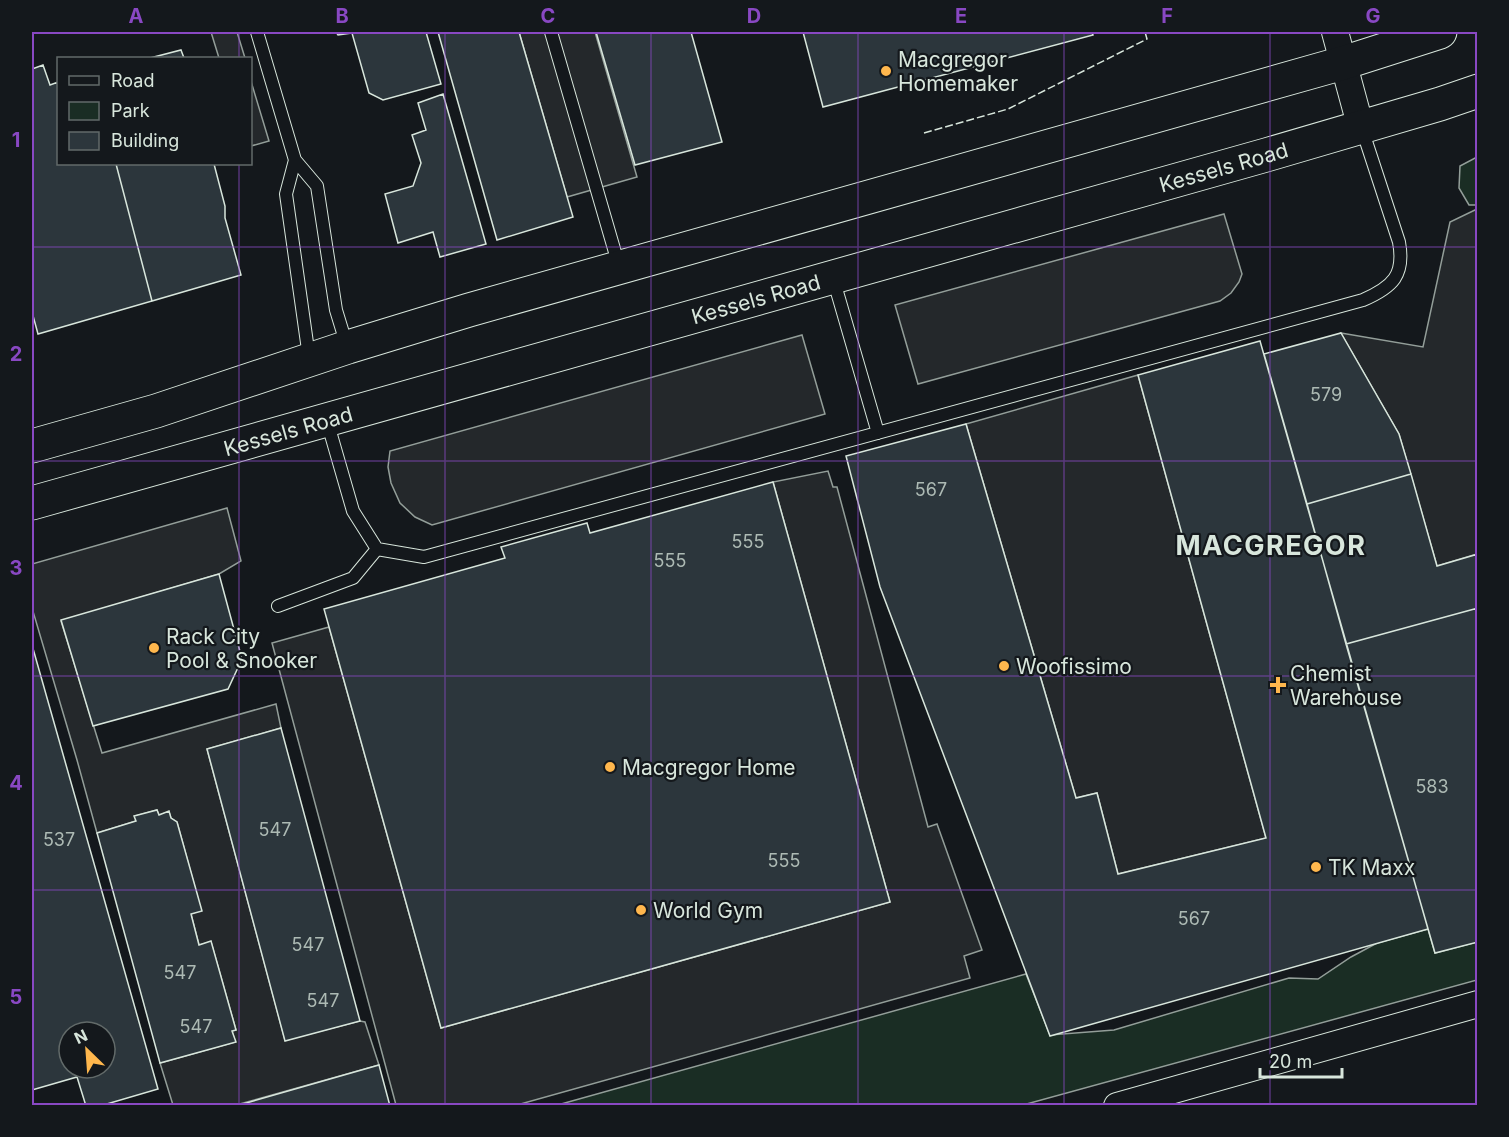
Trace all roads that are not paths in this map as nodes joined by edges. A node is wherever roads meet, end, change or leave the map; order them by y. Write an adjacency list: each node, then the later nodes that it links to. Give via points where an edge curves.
1 (257, 32): 8 (lane)
2 (551, 32): 9 (lane)
3 (1335, 32): 5 (street)
4 (1440, 32): 5 (highway)
5 (1343, 63): 7 (street); 9 (highway)
6 (1478, 91): 7 (highway, Kessels Road)
7 (1361, 128): 10 (highway, Kessels Road); 14 (lane, via 1402,256 1397,276 1378,294)
8 (295, 160): 11 (lane, via 317,186 336,310); 12 (lane, via 286,194)
9 (619, 267): 11 (highway)
10 (833, 278): 13 (highway, Kessels Road); 14 (lane)
11 (348, 347): 12 (highway)
12 (309, 359): 15 (highway, via 156,411)
13 (326, 420): 16 (highway, Kessels Road); 17 (lane, via 352,511)
14 (878, 433): 17 (lane, via 424,557)
15 (32, 446)
16 (32, 503)
17 (377, 549): 18 (lane, via 353,578)
18 (278, 606)
19 (1478, 1004): 20 (street)
20 (1117, 1106)

